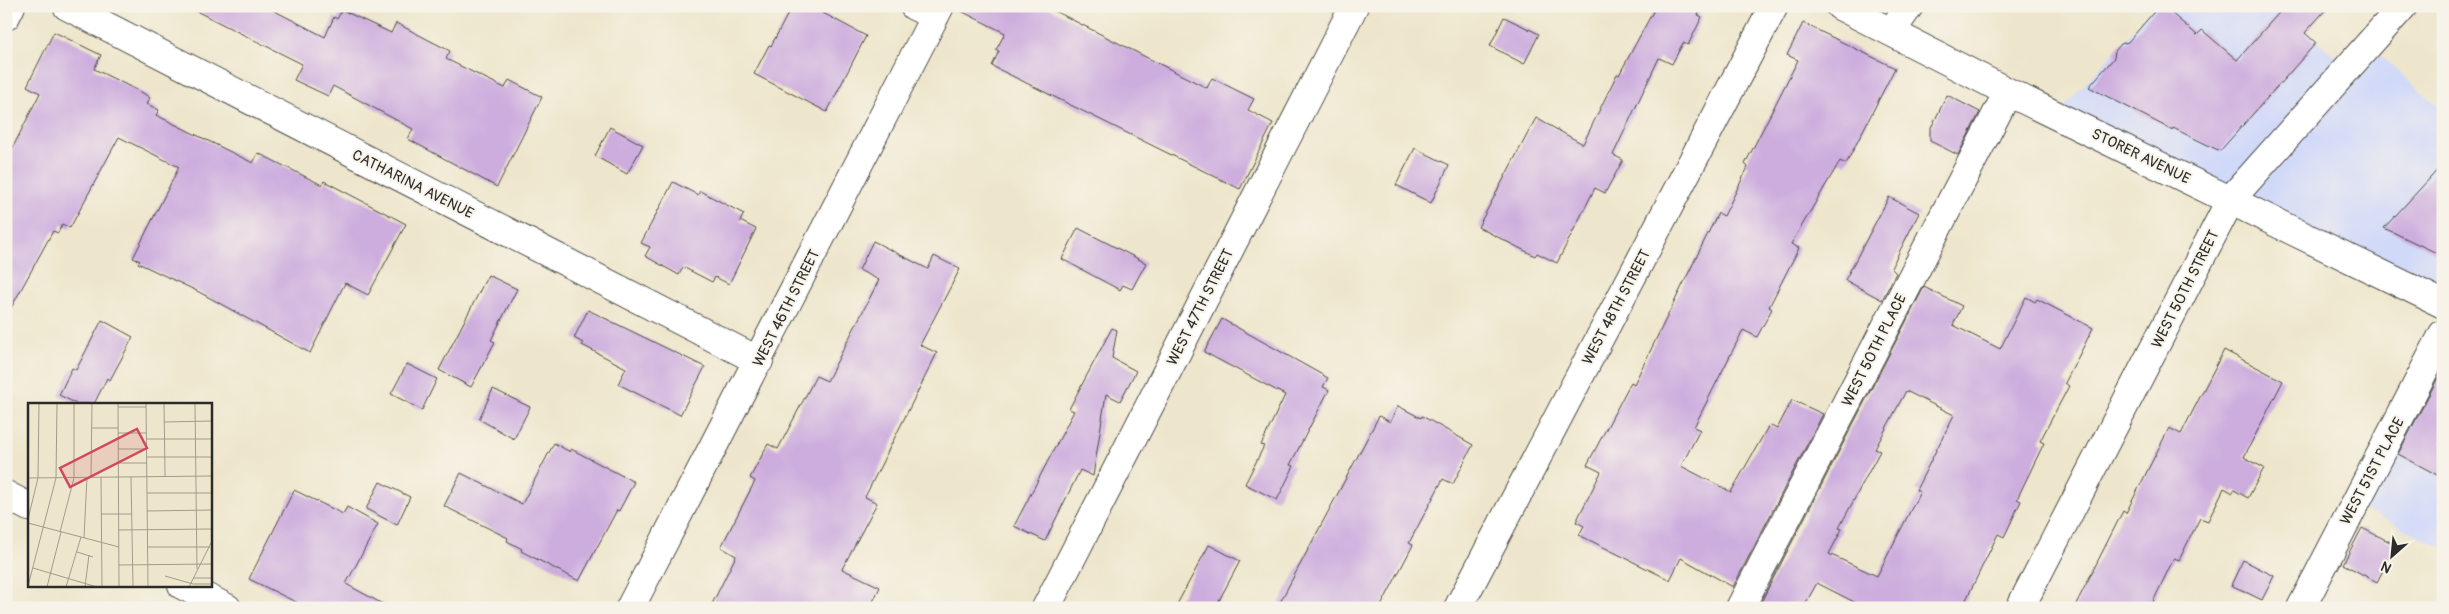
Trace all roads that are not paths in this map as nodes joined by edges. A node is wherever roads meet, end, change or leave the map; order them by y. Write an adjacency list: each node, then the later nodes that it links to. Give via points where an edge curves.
1 (11, 6): 9 (street)
2 (67, 6): 15 (street, CATHARINA AVENUE)
3 (1354, 6): 21 (street, WEST 47TH STREET)
4 (1774, 6): 22 (street, WEST 48TH STREET)
5 (1840, 6): 10 (street, STORER AVENUE)
6 (1909, 6): 10 (street)
7 (2403, 6): 12 (street, WEST 50TH STREET)
8 (929, 10): 15 (street, WEST 46TH STREET)
9 (6, 16)
10 (1891, 32): 11 (street, STORER AVENUE)
11 (2008, 92): 12 (street, STORER AVENUE); 23 (street, WEST 50TH PLACE)
12 (2231, 199): 13 (street, STORER AVENUE); 24 (street, WEST 50TH STREET)
13 (2443, 304)
14 (2443, 334): 25 (street, WEST 51ST PLACE)
15 (759, 361): 20 (street, WEST 46TH STREET)
16 (6, 496): 17 (street)
17 (28, 507)
18 (184, 586): 19 (street)
19 (227, 608)
20 (630, 608)
21 (1046, 608)
22 (1458, 608)
23 (1740, 608)
24 (2020, 608)
25 (2300, 608)

